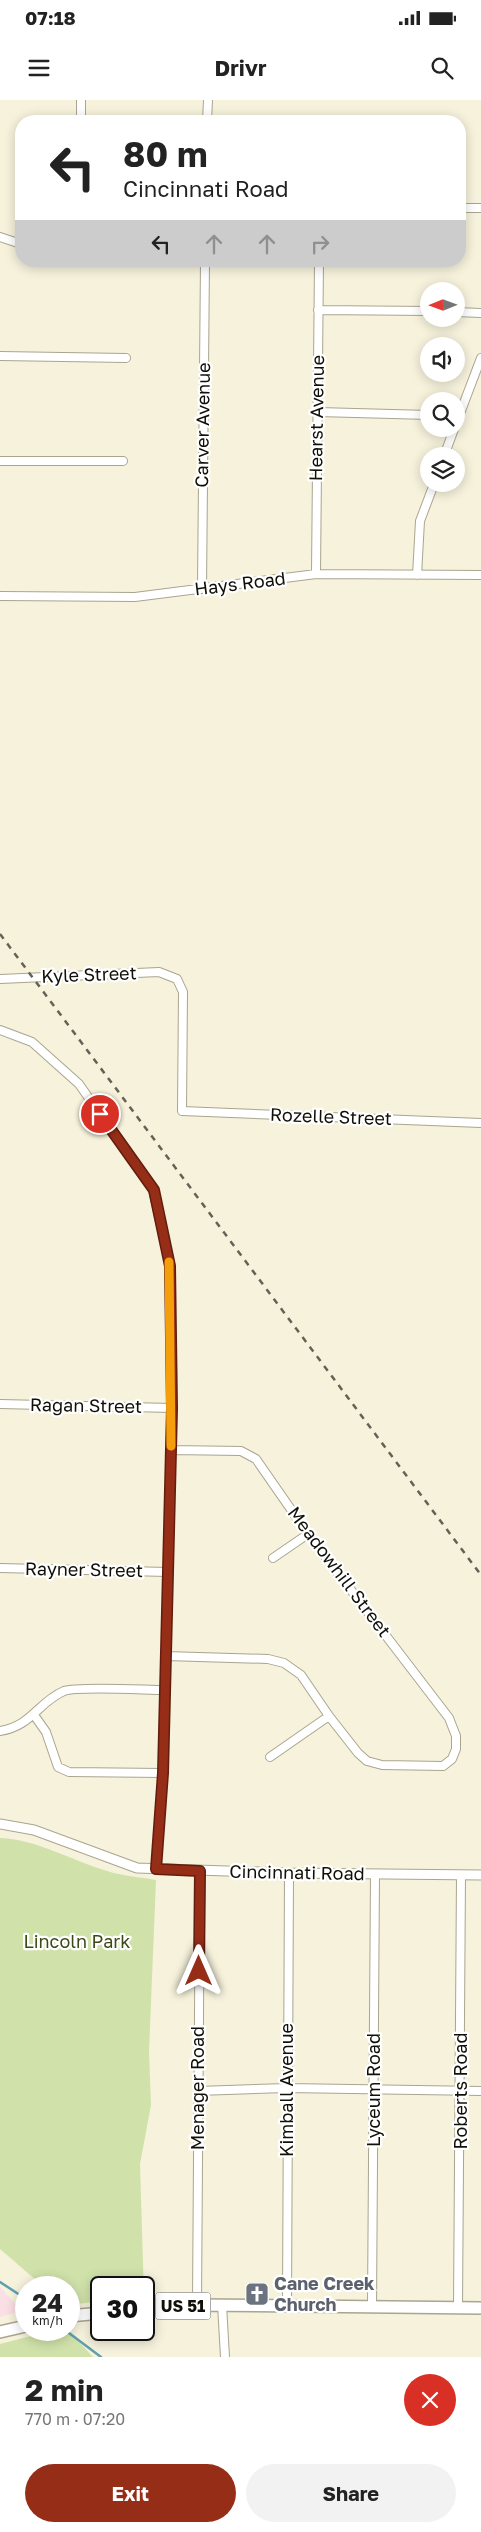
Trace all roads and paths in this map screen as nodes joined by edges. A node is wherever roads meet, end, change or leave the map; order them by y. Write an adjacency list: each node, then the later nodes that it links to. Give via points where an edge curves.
1 (81, 100): 3 (street)
2 (208, 100): 4 (street)
3 (81, 115)
4 (207, 115)
5 (466, 208): 6 (street)
6 (481, 208)
7 (0, 237): 8 (street)
8 (15, 242)
9 (205, 267): 27 (street, Carver Avenue)
10 (319, 267): 11 (street, Hearst Avenue)
11 (318, 310): 12 (street); 19 (street, Hearst Avenue)
12 (420, 311)
13 (465, 312): 14 (street)
14 (481, 313)
15 (0, 356): 16 (street)
16 (126, 358)
17 (481, 358): 18 (street)
18 (465, 400)
19 (318, 412): 20 (street); 24 (street, Hearst Avenue)
20 (420, 415)
21 (0, 461): 22 (street)
22 (123, 461)
23 (431, 492): 25 (street, via 420,520)
24 (316, 574): 25 (street, Hays Road); 27 (street, Hays Road)
25 (417, 575): 26 (street, Hays Road)
26 (481, 575)
27 (202, 589): 28 (street, Hays Road, via 135,597)
28 (0, 596)
29 (0, 979): 31 (street, Kyle Street, via 159,972 177,979 183,992)
30 (0, 1030): 34 (street, via 32,1042 79,1084 154,1190 170,1266)
31 (182, 1111): 32 (street, Rozelle Street)
32 (481, 1123)
33 (0, 1404): 34 (street, Ragan Street)
34 (172, 1408): 35 (street)
35 (171, 1450): 36 (street, Meadowhill Street, via 240,1451 256,1459); 39 (street)
36 (308, 1534): 37 (street); 43 (street, Meadowhill Street, via 449,1718 456,1736 456,1749 452,1759 443,1766 382,1765 367,1761 358,1753)
37 (273, 1558)
38 (0, 1568): 39 (street, Rayner Street)
39 (168, 1572): 40 (street)
40 (166, 1656): 41 (street); 43 (street, via 268,1659 284,1663 301,1675)
41 (164, 1690): 42 (street, via 67,1690 49,1698); 46 (street)
42 (34, 1715): 44 (street, via 10,1729); 46 (street, via 46,1732 58,1767 69,1772)
43 (329, 1716): 45 (street)
44 (0, 1730)
45 (270, 1757)
46 (163, 1773): 48 (street)
47 (0, 1824): 48 (street, Cincinnati Road, via 34,1830 137,1868)
48 (156, 1869): 49 (street, Cincinnati Road)
49 (200, 1871): 50 (street, Cincinnati Road); 57 (street, Menager Road)
50 (289, 1873): 51 (street, Cincinnati Road); 54 (street, Kimball Avenue)
51 (375, 1874): 52 (street, Cincinnati Road); 55 (street, Lyceum Road)
52 (461, 1875): 53 (street, Cincinnati Road); 56 (street, Roberts Road)
53 (481, 1875)
54 (287, 2088): 55 (street); 57 (street); 61 (street, Kimball Avenue)
55 (373, 2090): 56 (street); 62 (street, Lyceum Road)
56 (461, 2090): 58 (street); 63 (street, Roberts Road)
57 (198, 2091): 59 (street, Menager Road)
58 (481, 2091)
59 (198, 2305): 60 (main road, US 51); 65 (main road, US 51)
60 (222, 2305): 61 (main road, US 51); 68 (street)
61 (287, 2306): 62 (main road, US 51)
62 (372, 2307): 63 (main road, US 51)
63 (458, 2308): 64 (main road, US 51)
64 (481, 2308)
65 (155, 2309)
66 (15, 2329): 67 (main road)
67 (0, 2332)
68 (225, 2357)

